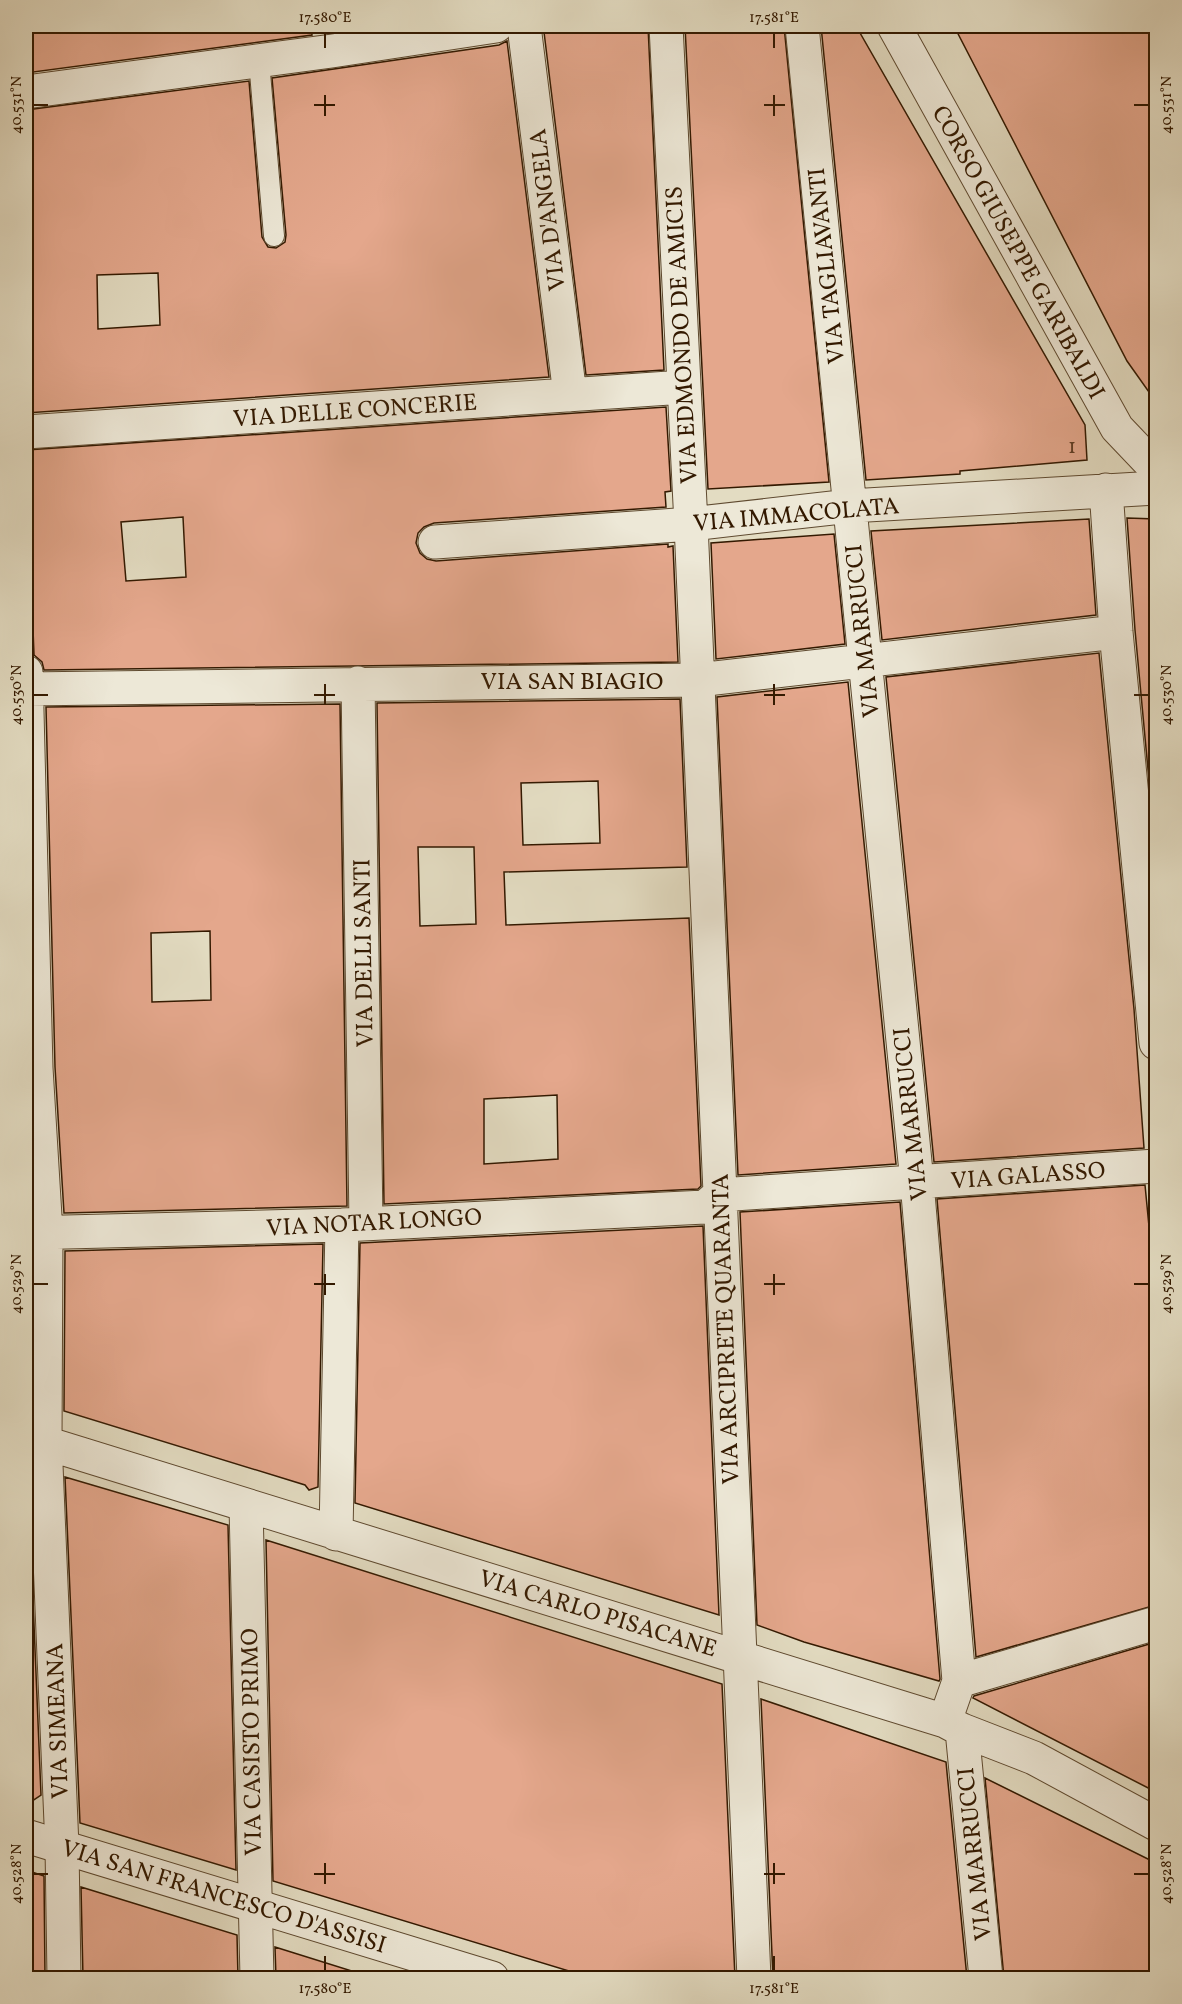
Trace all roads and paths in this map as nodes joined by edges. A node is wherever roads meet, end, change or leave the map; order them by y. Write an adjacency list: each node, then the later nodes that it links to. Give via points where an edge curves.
1 (496, 26): 6 (street)
2 (524, 26): 11 (street, VIA D'ANGELA)
3 (666, 26): 10 (street, VIA EDMONDO DE AMICIS)
4 (802, 26): 16 (street, VIA TAGLIAVANTI)
5 (894, 26): 13 (street, CORSO GIUSEPPE GARIBALDI, via 1117,428)
6 (331, 38): 7 (street)
7 (259, 61): 8 (street); 9 (lane)
8 (26, 92)
9 (274, 236)
10 (684, 387): 11 (street, VIA DELLE CONCERIE); 17 (street, VIA EDMONDO DE AMICIS)
11 (570, 395): 12 (street, VIA DELLE CONCERIE)
12 (26, 432)
13 (1156, 469)
14 (1156, 488): 15 (street, VIA IMMACOLATA)
15 (1106, 490): 16 (street, VIA IMMACOLATA); 19 (street)
16 (850, 506): 17 (street, VIA IMMACOLATA); 20 (street, VIA MARRUCCI)
17 (691, 524): 18 (street, VIA IMMACOLATA); 21 (street, VIA EDMONDO DE AMICIS)
18 (435, 542)
19 (1116, 632): 20 (street, VIA SAN BIAGIO); 24 (street)
20 (865, 663): 21 (street, VIA SAN BIAGIO); 27 (street, VIA MARRUCCI)
21 (698, 680): 23 (street, VIA SAN BIAGIO); 28 (street, VIA ARCIPRETE QUARANTA)
22 (26, 683): 23 (street, VIA SAN BIAGIO); 30 (street, VIA SIMEANA, via 36,1056)
23 (358, 683): 29 (street, VIA DELLI SANTI)
24 (1147, 842): 25 (street)
25 (1156, 1043)
26 (1156, 1166): 27 (street, VIA GALASSO)
27 (917, 1182): 28 (street, VIA GALASSO); 36 (street, VIA MARRUCCI)
28 (719, 1195): 29 (street, VIA NOTAR LONGO, via 705,1207); 35 (street, VIA ARCIPRETE QUARANTA)
29 (354, 1224): 30 (street, VIA NOTAR LONGO); 33 (street, VIA DELLI SANTI)
30 (36, 1233): 31 (street, VIA SIMEANA)
31 (35, 1439): 32 (street, VIA CARLO PISACANE); 40 (street, VIA SIMEANA)
32 (246, 1506): 33 (street, VIA CARLO PISACANE); 41 (street, VIA CASISTO PRIMO)
33 (336, 1534): 35 (street, VIA CARLO PISACANE)
34 (1156, 1623): 36 (street)
35 (738, 1655): 37 (street, VIA CARLO PISACANE); 45 (street, VIA ARCIPRETE QUARANTA)
36 (959, 1681): 37 (street, VIA MARRUCCI)
37 (954, 1725): 38 (street, VIA CARLO PISACANE, via 1034,1758); 46 (street, VIA MARRUCCI)
38 (1156, 1824)
39 (26, 1836): 40 (street, VIA SAN FRANCESCO D'ASSISI)
40 (62, 1847): 41 (street, VIA SAN FRANCESCO D'ASSISI); 42 (street, VIA SIMEANA)
41 (255, 1906): 43 (street, VIA CASISTO PRIMO); 44 (street, VIA SAN FRANCESCO D'ASSISI)
42 (64, 1978)
43 (257, 1978)
44 (492, 1978)
45 (754, 1978)
46 (986, 1978)

